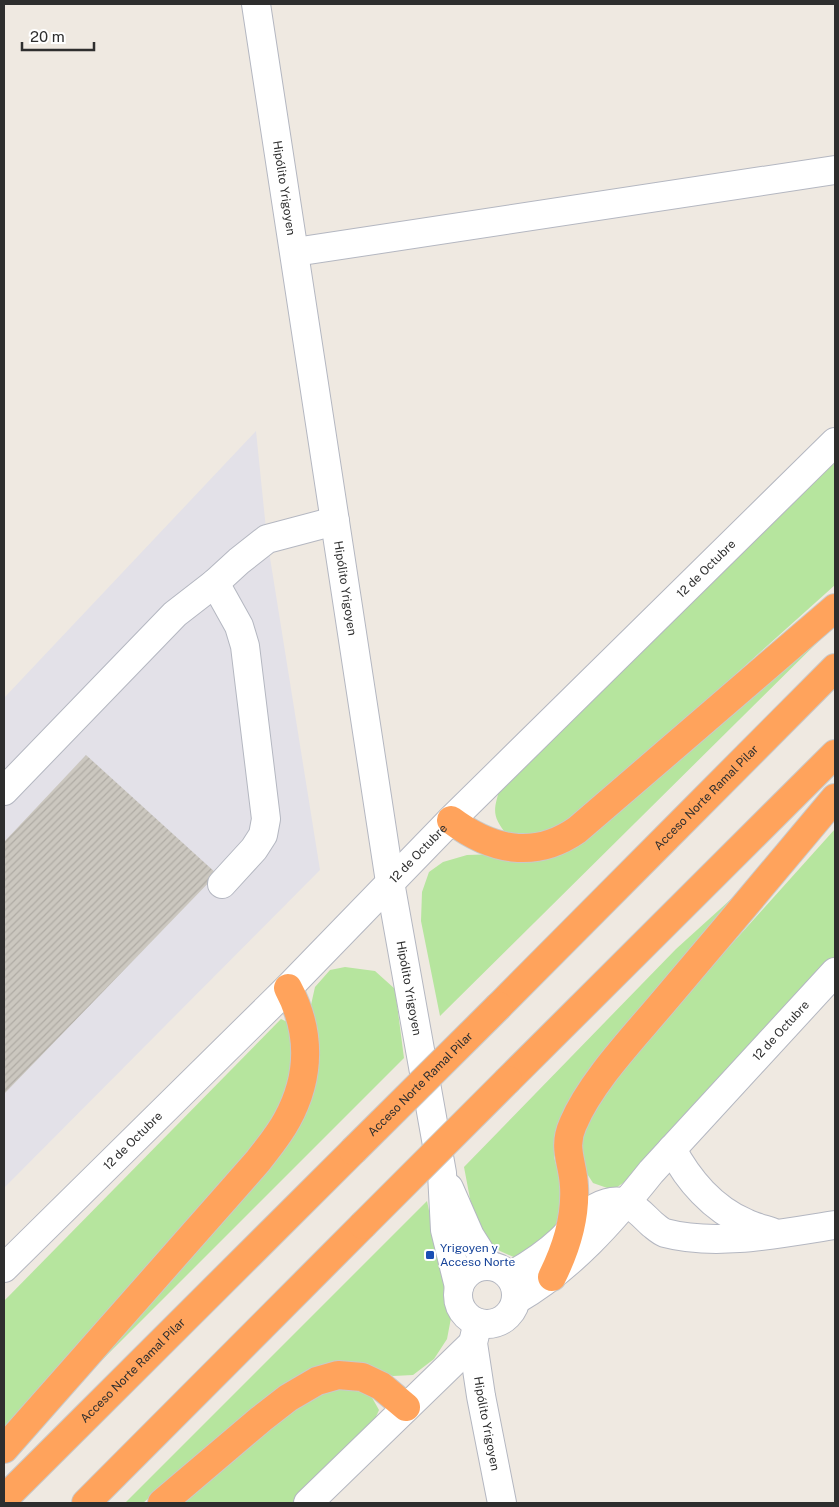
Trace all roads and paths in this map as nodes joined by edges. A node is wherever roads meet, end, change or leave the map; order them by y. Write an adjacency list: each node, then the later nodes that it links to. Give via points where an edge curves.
1 (256, 4): 3 (street, Hipólito Yrigoyen)
2 (835, 170): 3 (street)
3 (295, 252): 5 (street, Hipólito Yrigoyen)
4 (835, 442): 12 (street, 12 de Octubre)
5 (335, 521): 6 (street, via 267,539); 13 (street, Hipólito Yrigoyen)
6 (215, 583): 10 (street, via 175,614); 14 (street, via 239,626 245,646 266,819 263,835 254,849)
7 (835, 608): 12 (highway, via 565,837 546,846 513,848 478,837)
8 (835, 668): 30 (highway, Acceso Norte Ramal Pilar, bridge)
9 (835, 754): 31 (highway, bridge)
10 (4, 791)
11 (835, 798): 21 (highway, via 615,1060 580,1109 567,1146 574,1187)
12 (451, 820): 13 (street, 12 de Octubre)
13 (390, 882): 16 (street, 12 de Octubre); 18 (street, Hipólito Yrigoyen)
14 (222, 884)
15 (835, 972): 17 (street, 12 de Octubre)
16 (288, 988): 23 (street, 12 de Octubre); 29 (highway, via 301,1018 305,1039 304,1068 298,1096 280,1132 252,1168)
17 (672, 1149): 19 (street, 12 de Octubre); 22 (street, via 694,1184 724,1210 745,1223)
18 (442, 1172): 25 (street, Hipólito Yrigoyen, via 470,1236); 26 (street, Hipólito Yrigoyen, via 444,1230)
19 (627, 1203): 21 (street, via 612,1202 597,1207); 22 (street, via 662,1232 698,1238); 24 (street, 12 de Octubre)
20 (835, 1225): 22 (street)
21 (569, 1232): 24 (highway); 25 (street, via 538,1259)
22 (778, 1234)
23 (4, 1268)
24 (552, 1277): 25 (street, 12 de Octubre)
25 (505, 1281): 26 (street, via 474,1269); 27 (street, via 509,1315)
26 (459, 1287): 27 (street, via 458,1296)
27 (475, 1333): 28 (street); 34 (street, Hipólito Yrigoyen, via 481,1396)
28 (406, 1407): 32 (highway, via 381,1386 362,1377 338,1375 317,1381 296,1392 261,1419); 33 (street)
29 (4, 1449)
30 (4, 1499)
31 (86, 1503)
32 (162, 1503)
33 (308, 1503)
34 (502, 1503)

